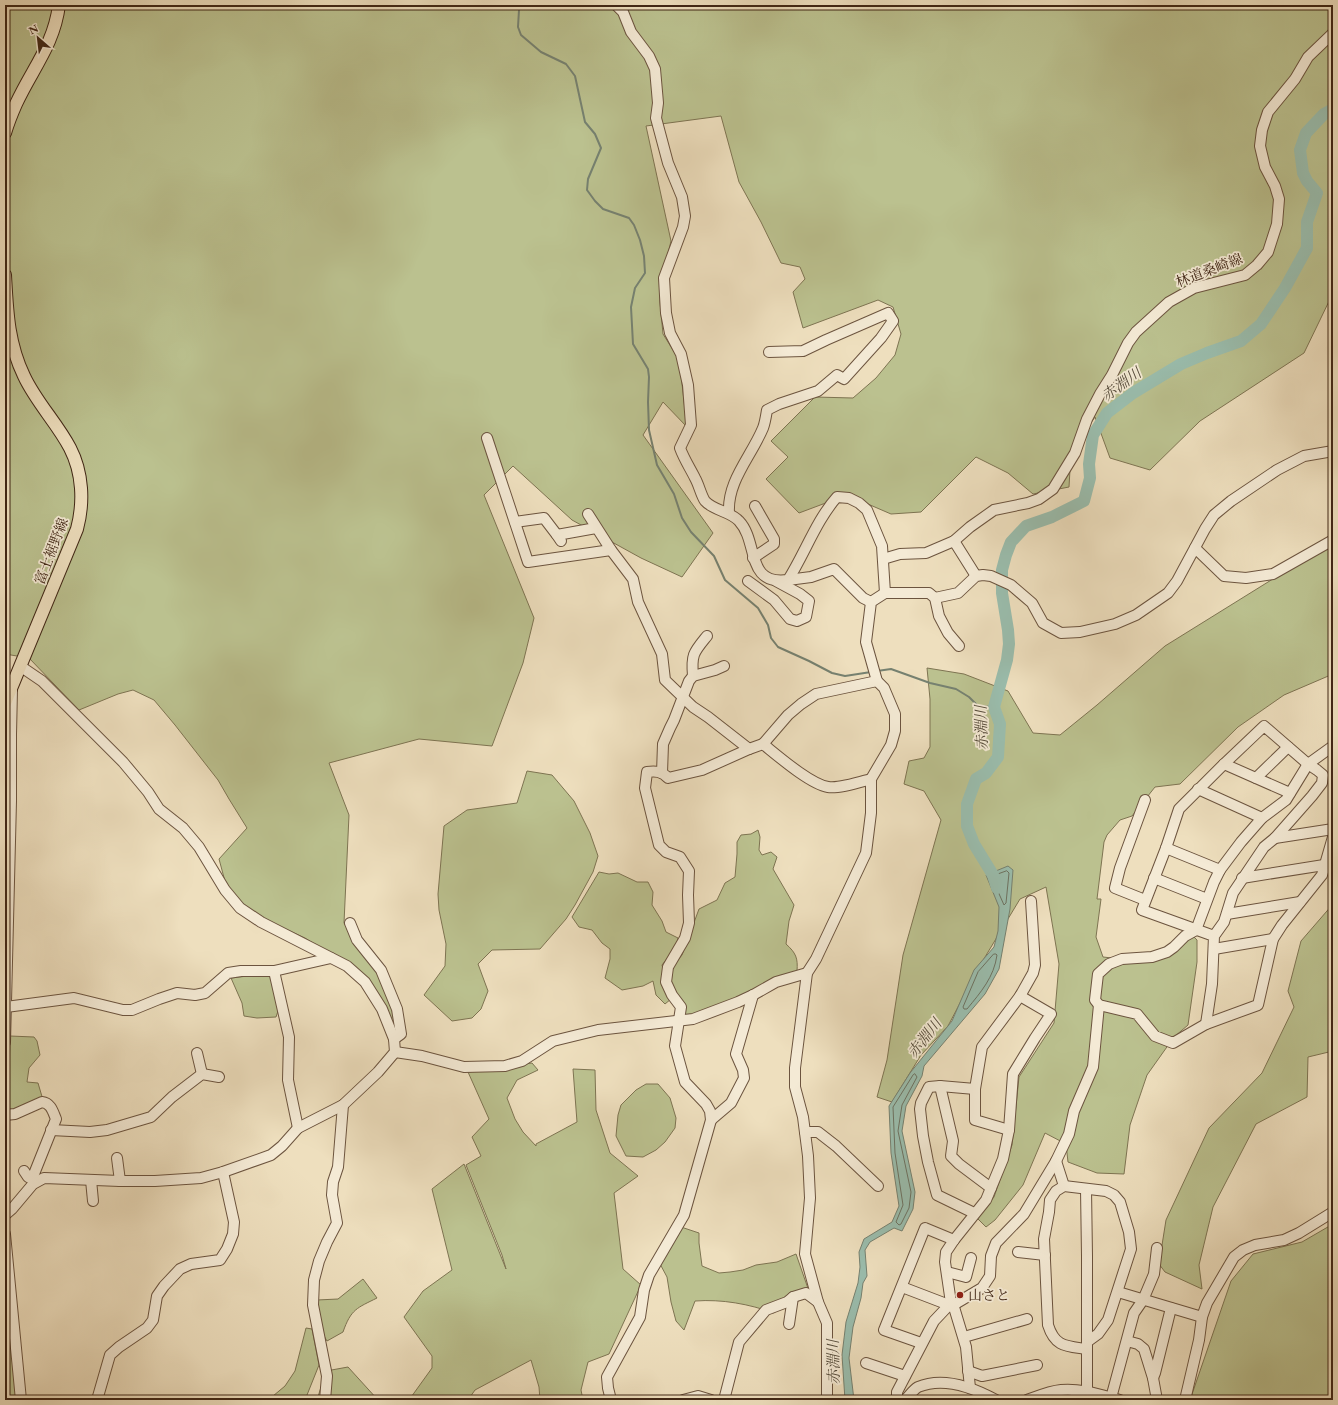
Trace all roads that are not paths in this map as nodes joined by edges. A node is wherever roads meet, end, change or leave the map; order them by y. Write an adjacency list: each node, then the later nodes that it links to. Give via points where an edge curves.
1 (59, 5): 4 (main road, via 47,47 16,103)
2 (616, 5): 10 (street, via 623,12 631,32 656,69 656,118 668,163 682,198 685,216 676,249 664,278 670,333 681,354 688,385 691,426 680,448 705,501)
3 (1333, 33): 15 (street, 林道桑崎線, via 1308,57 1295,79 1268,112 1262,130 1260,146 1265,167 1279,200 1277,224 1268,252 1244,275 1194,288 1169,302 1152,317 1128,343 1087,419 1075,453 1053,489 1039,499 994,510)
4 (5, 133)
5 (5, 275): 29 (main road, 富士裾野線, via 7,320 15,356 24,377 70,448 80,478 81,513 77,529)
6 (769, 352): 10 (street, via 803,351 888,313 893,321 844,379 837,375 818,391 767,410 763,428 737,475 729,503)
7 (487, 438): 12 (street)
8 (1333, 451): 16 (street, via 1304,456 1276,470 1231,501 1214,515)
9 (755, 506): 18 (street, via 774,539 774,544)
10 (729, 513): 18 (street, via 740,522 748,538)
11 (588, 514): 13 (street)
12 (515, 522): 13 (street, via 544,518 559,538); 17 (street, via 528,562)
13 (596, 528): 17 (street)
14 (1333, 540): 16 (street, via 1273,574 1246,578 1224,576)
15 (954, 541): 19 (street, 林道桑崎線, via 926,553 900,554); 20 (street)
16 (1195, 548): 20 (street, via 1178,581 1168,593 1136,615 1115,624 1080,632 1061,634 1043,623 1032,603 1011,585 991,576)
17 (611, 550): 34 (street, via 633,580 638,602 662,654 665,680)
18 (753, 558): 23 (street, via 760,572)
19 (882, 559): 21 (street, via 882,546 867,510 849,498 837,497 831,503); 24 (street)
20 (976, 576): 25 (street, via 958,593)
21 (788, 580): 23 (street); 26 (street, via 811,577 834,569 863,598)
22 (748, 581): 23 (street, via 774,600 790,619 797,621 806,617 809,601)
23 (776, 581)
24 (885, 593): 25 (street, via 929,593); 26 (street)
25 (935, 598): 28 (street, via 939,616)
26 (871, 602): 32 (street, via 866,642)
27 (706, 636): 31 (street, via 694,653)
28 (959, 646)
29 (20, 666): 33 (main road, 富士裾野線); 69 (street, via 42,681 123,762 159,809 183,828 199,847 225,890 240,908 261,922)
30 (724, 666): 31 (street)
31 (693, 676): 34 (street)
32 (877, 680): 36 (street, via 816,694 788,715); 44 (street, via 884,688 895,714 895,730 891,745)
33 (13, 684): 35 (main road, 富士裾野線); 49 (street)
34 (683, 697): 39 (street, via 692,707); 42 (street, via 663,744)
35 (5, 703)
36 (764, 744): 39 (street); 44 (street, via 795,769 829,788)
37 (1288, 746): 40 (street, via 1264,726); 41 (street); 43 (street)
38 (1333, 746): 41 (street)
39 (749, 749): 42 (street, via 702,770 668,778)
40 (1224, 764): 43 (street); 46 (street)
41 (1308, 764): 47 (street); 53 (street, via 1323,775 1322,783)
42 (662, 773): 77 (street, via 647,772 644,788 654,828 659,845 666,852 680,856 689,871 689,923 685,938 668,967 666,982 681,1007)
43 (1256, 778): 47 (street)
44 (871, 779): 71 (street, via 871,813 866,853)
45 (5, 788): 49 (street)
46 (1198, 789): 50 (street); 54 (street, via 1179,809)
47 (1290, 793): 50 (street, via 1286,800)
48 (1145, 800): 60 (street, via 1115,888)
49 (11, 801): 72 (street)
50 (1262, 818): 56 (street)
51 (1333, 829): 53 (street)
52 (1333, 837): 55 (street)
53 (1274, 838): 58 (street, via 1264,846)
54 (1166, 848): 56 (street); 57 (street)
55 (1324, 865): 58 (street); 62 (street, via 1322,875)
56 (1220, 870): 59 (street)
57 (1154, 878): 59 (street); 60 (street)
58 (1242, 878): 63 (street, via 1233,892)
59 (1207, 899): 65 (street)
60 (1145, 900): 65 (street, via 1142,910)
61 (1031, 901): 74 (street, via 1035,965)
62 (1300, 902): 63 (street); 67 (street)
63 (1227, 914): 66 (street)
64 (350, 923): 79 (street, via 357,940 381,970 391,992 401,1034)
65 (1196, 930): 66 (street); 76 (street, via 1167,952 1152,957 1122,959 1109,964 1098,974 1095,1000)
66 (1214, 936): 68 (street)
67 (1273, 939): 68 (street); 78 (street, via 1258,1004)
68 (1214, 950): 78 (street)
69 (331, 958): 70 (street); 79 (street, via 347,966 364,982 382,1009)
70 (274, 971): 75 (street, via 228,973 205,993 177,993 132,1010 74,998); 90 (street, via 289,1037 288,1080)
71 (807, 973): 73 (street, via 776,982); 93 (street, via 794,1087)
72 (6, 986): 75 (street)
73 (753, 995): 77 (street, via 698,1017); 89 (street, via 736,1054 744,1078 731,1103)
74 (1020, 996): 86 (street, via 982,1047); 92 (street, via 1051,1014 1013,1074)
75 (5, 1001): 80 (street)
76 (1099, 1005): 78 (street, via 1137,1014 1155,1036 1173,1043); 95 (street, via 1093,1067 1074,1111 1069,1134)
77 (678, 1021): 81 (street, via 598,1030 564,1037 552,1041 522,1061 505,1066 464,1067); 89 (street, via 675,1046 685,1082 706,1104)
78 (1206, 1024)
79 (394, 1040): 81 (street)
80 (5, 1042)
81 (395, 1052): 87 (street)
82 (197, 1053): 83 (street)
83 (202, 1074): 84 (street); 91 (street, via 151,1117 107,1130)
84 (219, 1077)
85 (940, 1086): 86 (street); 103 (street, via 953,1141 951,1156); 107 (street, via 928,1087 920,1109 928,1162 937,1195)
86 (975, 1089): 92 (street, via 975,1120)
87 (343, 1105): 90 (street); 141 (street, via 338,1167 332,1195 337,1223 319,1261 314,1280 313,1304 327,1376)
88 (5, 1115): 91 (street, via 15,1114 46,1102 56,1119)
89 (711, 1120): 142 (street, via 684,1215 649,1275 640,1317 608,1376)
90 (298, 1128): 97 (street, via 271,1155)
91 (52, 1130): 99 (street)
92 (1009, 1130): 103 (street, via 1003,1159)
93 (805, 1132): 101 (street, via 818,1132); 120 (street, via 810,1198 805,1254)
94 (117, 1158): 100 (street)
95 (1056, 1161): 102 (street); 121 (street, via 1024,1214 996,1243 991,1256 990,1276 982,1288)
96 (24, 1171): 99 (street)
97 (223, 1172): 100 (street, via 201,1178); 140 (street, via 234,1222 233,1234 227,1249 220,1260 191,1264 180,1270 164,1286 156,1296 153,1320 147,1328 110,1355)
98 (91, 1180): 99 (street, via 44,1178); 100 (street); 105 (street)
99 (33, 1181): 108 (street, via 12,1209)
100 (120, 1182)
101 (878, 1186)
102 (1064, 1186): 104 (street); 113 (street, via 1056,1190 1050,1200)
103 (991, 1188): 107 (street, via 986,1200)
104 (1086, 1189): 117 (street, via 1114,1195 1120,1202 1132,1249); 129 (street)
105 (93, 1201)
106 (1333, 1212): 123 (street, via 1284,1240 1256,1245 1234,1257 1207,1303)
107 (974, 1213): 110 (street)
108 (5, 1214)
109 (5, 1234): 139 (street)
110 (954, 1240): 115 (street, via 946,1252); 116 (street, via 925,1228)
111 (1157, 1248): 119 (street, via 1154,1274)
112 (1018, 1252): 113 (street)
113 (1044, 1255): 129 (street, via 1048,1325 1052,1336 1063,1345)
114 (971, 1258): 115 (street, via 966,1277)
115 (947, 1272): 121 (street)
116 (902, 1287): 121 (street); 128 (street, via 884,1330)
117 (1118, 1292): 119 (street); 129 (street, via 1108,1320)
118 (793, 1297): 120 (street, via 806,1293); 125 (street); 145 (street, via 766,1310 740,1342)
119 (1143, 1300): 122 (street); 127 (street, via 1134,1313)
120 (818, 1302): 146 (street, via 827,1323)
121 (951, 1304): 126 (street); 128 (street, via 934,1321)
122 (1171, 1308): 123 (street); 134 (street)
123 (1202, 1317): 152 (street)
124 (1027, 1319): 126 (street)
125 (789, 1324)
126 (964, 1337): 132 (street)
127 (1127, 1341): 134 (street, via 1144,1349); 138 (street)
128 (922, 1344): 133 (street)
129 (1087, 1346): 136 (street)
130 (866, 1363): 133 (street)
131 (1037, 1365): 132 (street, via 982,1376)
132 (968, 1371): 135 (street)
133 (905, 1376): 147 (street, via 897,1392)
134 (1153, 1378): 151 (street)
135 (975, 1393): 148 (street, via 959,1385 932,1384 917,1388); 149 (street)
136 (1080, 1394): 137 (street, via 1059,1390); 138 (street)
137 (1050, 1396): 150 (street)
138 (1115, 1399)
139 (21, 1400)
140 (97, 1400)
141 (325, 1400)
142 (611, 1400)
143 (683, 1400): 144 (street, via 698,1396)
144 (711, 1400)
145 (724, 1400)
146 (827, 1400)
147 (897, 1400)
148 (905, 1400)
149 (996, 1400)
150 (1027, 1400)
151 (1157, 1400)
152 (1185, 1400)

